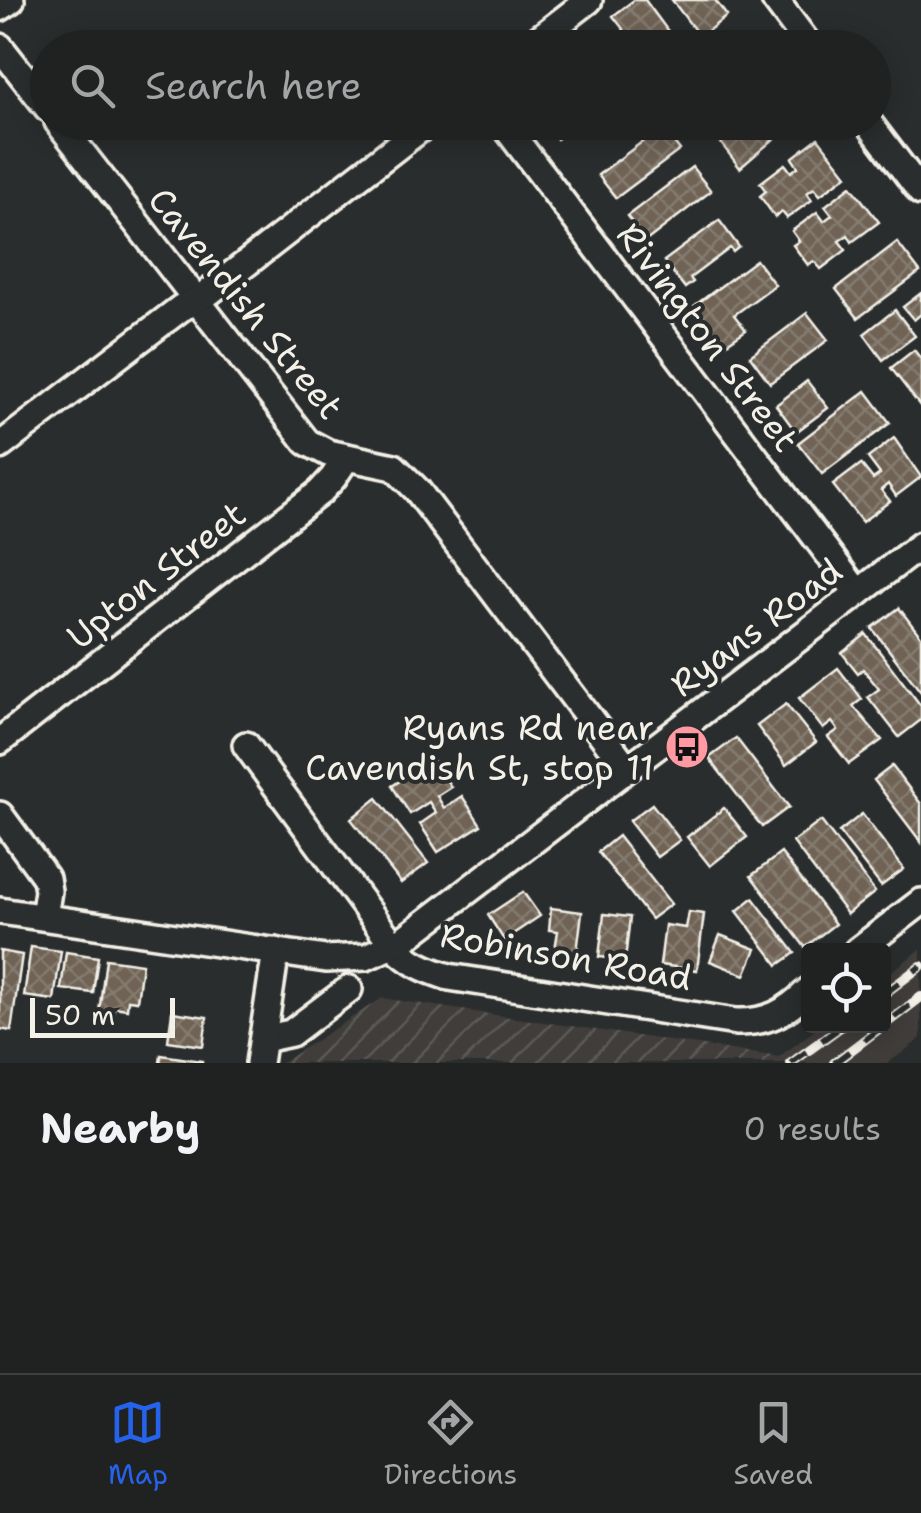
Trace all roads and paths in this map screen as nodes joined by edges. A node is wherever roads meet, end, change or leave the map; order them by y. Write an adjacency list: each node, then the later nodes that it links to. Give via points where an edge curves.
1 (11, 0): 4 (street)
2 (590, 0): 5 (street)
3 (775, 0): 6 (street)
4 (0, 8)
5 (551, 30)
6 (798, 30)
7 (0, 47): 8 (street)
8 (30, 85)
9 (72, 140): 14 (street, Cavendish Street)
10 (406, 140): 14 (street)
11 (516, 140): 18 (street, Rivington Street)
12 (882, 140): 13 (street)
13 (920, 189)
14 (195, 300): 15 (street); 16 (street, Cavendish Street, via 307,442)
15 (0, 446)
16 (347, 456): 19 (street, Upton Street, via 320,492); 21 (street, Cavendish Street, via 394,468 417,490)
17 (921, 545): 18 (street, Ryans Road)
18 (858, 593): 21 (street, Ryans Road)
19 (0, 741)
20 (246, 745): 27 (street)
21 (628, 768): 27 (street, Ryans Road)
22 (0, 815): 25 (street, via 46,878)
23 (921, 902): 26 (street)
24 (0, 910): 25 (street, Robinson Road)
25 (44, 917): 28 (street, Robinson Road)
26 (867, 943)
27 (394, 946): 28 (street, Robinson Road, via 340,960); 30 (street, Robinson Road, via 412,962 449,977 736,1022 772,1018)
28 (276, 952): 31 (street)
29 (349, 989): 31 (street, via 309,1004 291,1032)
30 (801, 996)
31 (261, 1051)

